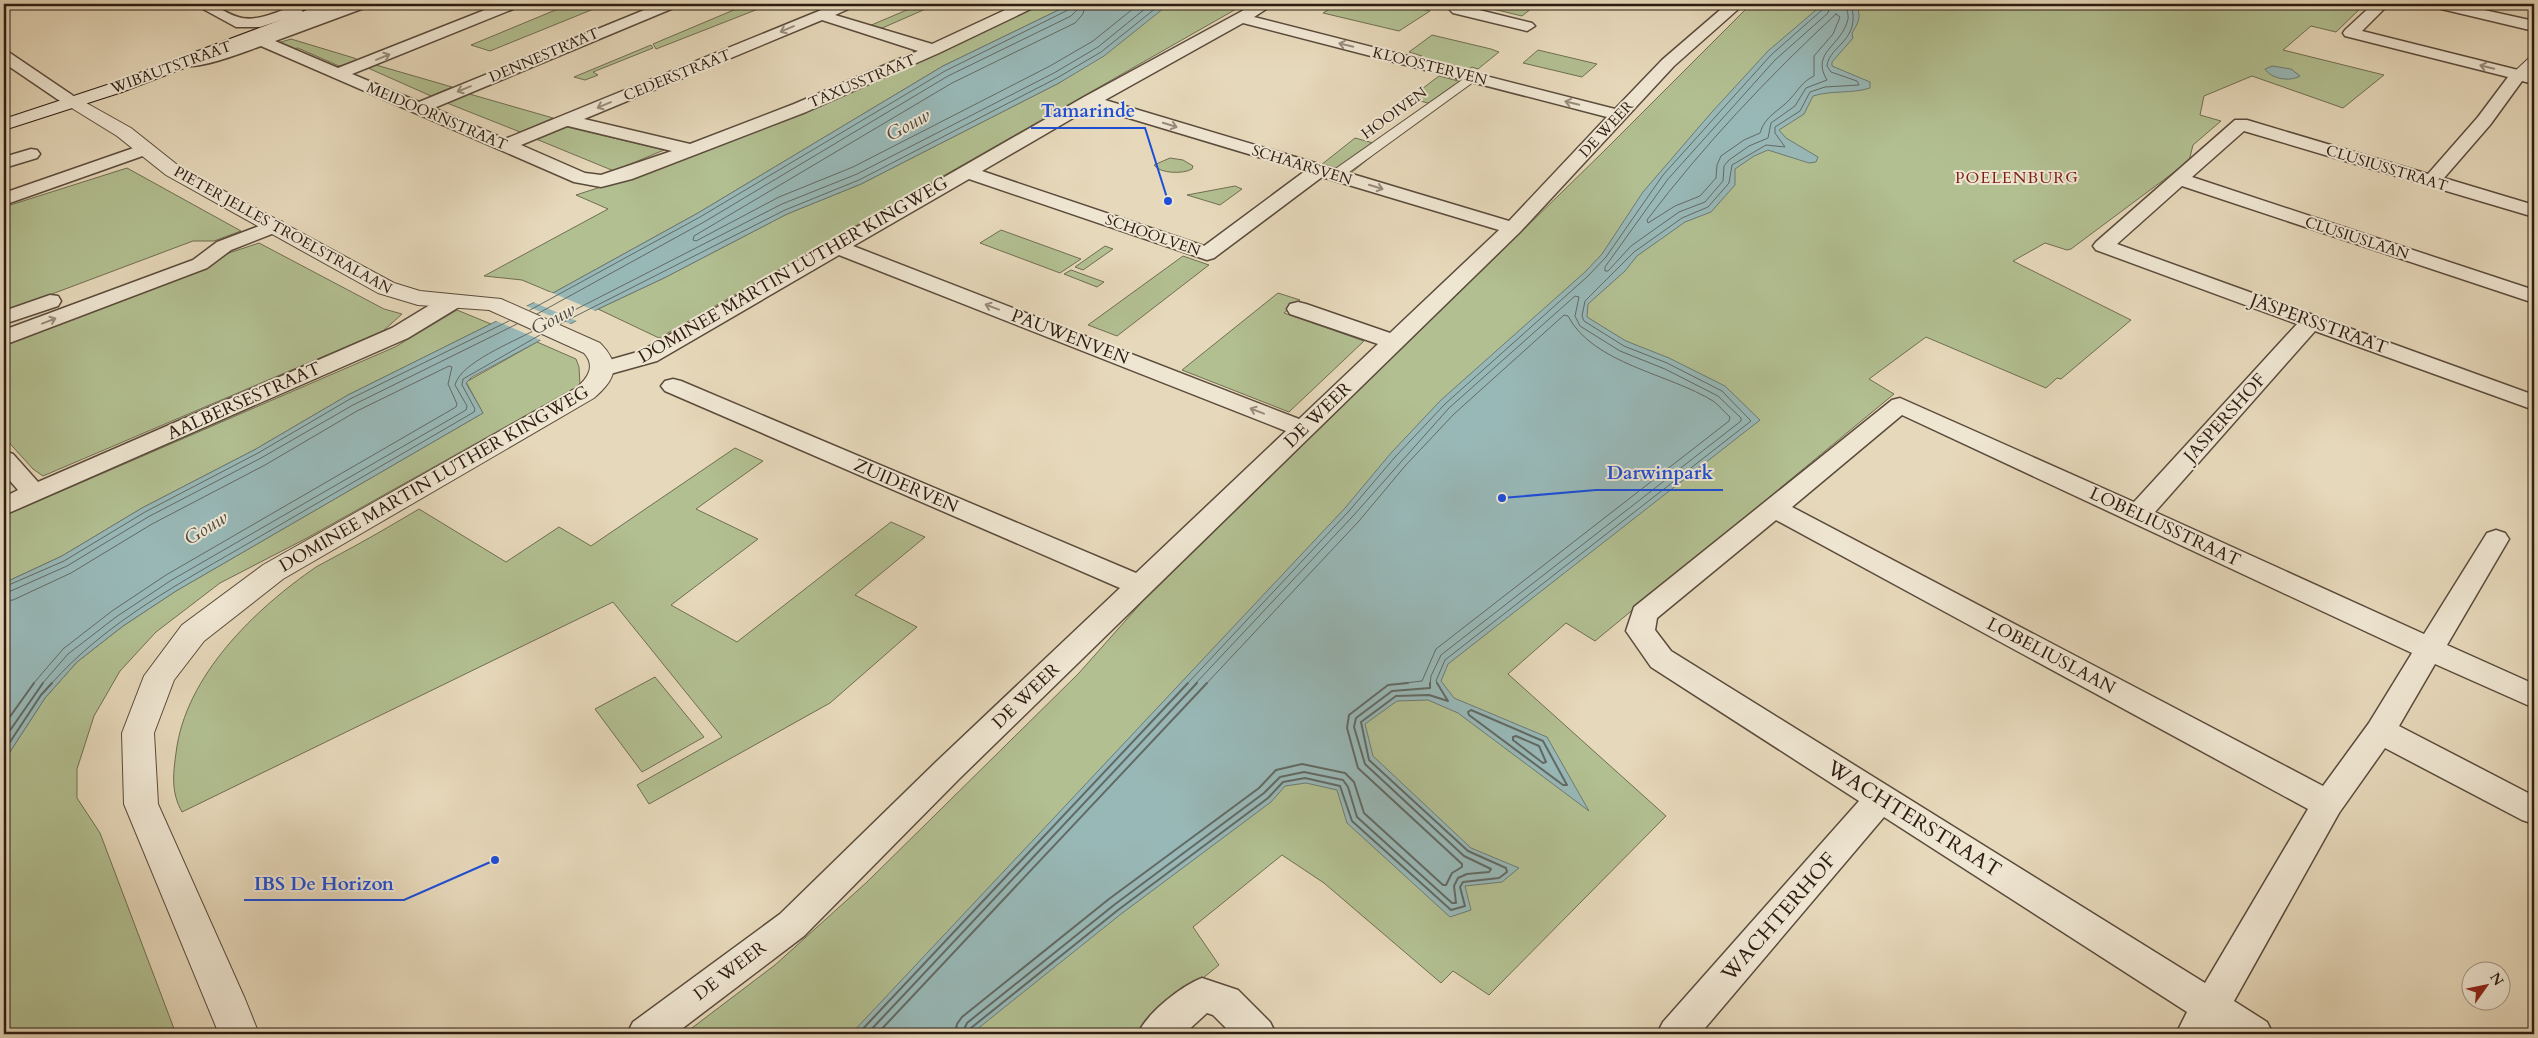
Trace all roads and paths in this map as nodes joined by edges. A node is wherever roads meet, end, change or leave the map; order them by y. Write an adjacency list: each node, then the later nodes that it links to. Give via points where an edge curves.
1 (202, 4): 16 (street, WIBAUTSTRAAT, via 236,22)
2 (314, 4): 16 (street, WIBAUTSTRAAT)
3 (333, 4): 16 (street, WIBAUTSTRAAT)
4 (337, 4): 23 (street, WIBAUTSTRAAT)
5 (362, 4): 19 (street)
6 (513, 4): 24 (street, one-way to 6)
7 (671, 4): 29 (street, DENNESTRAAT, one-way to 29)
8 (1030, 4): 20 (street, TAXUSSTRAAT)
9 (1266, 4): 15 (street, DOMINEE MARTIN LUTHER KINGWEG)
10 (1467, 4): 17 (street, via 1458,10)
11 (1736, 4): 31 (street, DE WEER, via 1668,64)
12 (2381, 4): 26 (street, one-way to 12, via 2351,33)
13 (2438, 4): 18 (street)
14 (833, 8): 20 (street); 32 (street, CEDERSTRAAT, one-way to 32)
15 (1241, 18): 25 (street, KLOOSTERVEN, one-way to 15); 28 (street, DOMINEE MARTIN LUTHER KINGWEG)
16 (277, 20): 27 (street, WIBAUTSTRAAT)
17 (1527, 26)
18 (2534, 26)
19 (262, 41): 23 (street, via 216,57); 24 (street, MEIDOORNSTRAAT)
20 (933, 50): 36 (street, TAXUSSTRAAT, via 800,108)
21 (4, 56): 27 (street, PIETER JELLES TROELSTRALAAN)
22 (2534, 60): 26 (street)
23 (184, 62): 27 (street, WIBAUTSTRAAT)
24 (337, 74): 29 (street, MEIDOORNSTRAAT)
25 (1472, 77): 31 (street, KLOOSTERVEN, one-way to 25); 40 (street, HOOIVEN)
26 (2526, 77): 42 (street)
27 (69, 98): 30 (street, WIBAUTSTRAAT); 33 (street, WIBAUTSTRAAT); 35 (street, PIETER JELLES TROELSTRALAAN)
28 (1090, 101): 39 (street, DOMINEE MARTIN LUTHER KINGWEG); 40 (street, SCHAARSVEN, one-way to 40)
29 (417, 109): 34 (street, MEIDOORNSTRAAT)
30 (4, 114)
31 (1619, 115): 46 (street, DE WEER)
32 (568, 120): 34 (street, CEDERSTRAAT); 36 (street)
33 (4, 124)
34 (506, 145): 36 (street, MEIDOORNSTRAAT, via 581,178 601,181)
35 (145, 149): 43 (street); 45 (street, PIETER JELLES TROELSTRALAAN, via 173,171)
36 (689, 149)
37 (31, 154): 38 (street)
38 (4, 163)
39 (967, 172): 40 (street, SCHOOLVEN, via 1207,254); 48 (street, DOMINEE MARTIN LUTHER KINGWEG)
40 (1328, 172): 46 (street, SCHAARSVEN, one-way to 46)
41 (2179, 179): 42 (street, CLUSIUSSTRAAT, via 2241,124); 49 (street, CLUSIUSLAAN); 53 (street, JASPERSSTRAAT, via 2104,246)
42 (2432, 181): 44 (street, CLUSIUSSTRAAT)
43 (4, 199)
44 (2534, 211)
45 (276, 226): 47 (street); 50 (street, PIETER JELLES TROELSTRALAAN, via 394,292)
46 (1513, 228): 55 (street, DE WEER)
47 (224, 246): 52 (street, via 187,251); 54 (street, one-way to 47, via 200,264)
48 (836, 247): 56 (street, DOMINEE MARTIN LUTHER KINGWEG, via 649,356); 59 (street, PAUWENVEN, one-way to 48)
49 (2534, 297)
50 (451, 302): 56 (street, PIETER JELLES TROELSTRALAAN, via 493,304 584,344 597,352); 61 (street, AALBERSESTRAAT, via 400,333)
51 (1298, 309): 55 (street)
52 (4, 318)
53 (2311, 322): 58 (street, JASPERSSTRAAT); 64 (street, JASPERSHOF)
54 (4, 338)
55 (1394, 342): 59 (street, DE WEER)
56 (603, 369): 74 (street, DOMINEE MARTIN LUTHER KINGWEG, via 598,381 585,393 273,572 193,633 160,676 138,733 142,804)
57 (674, 386): 66 (street, ZUIDERVEN)
58 (2534, 403)
59 (1303, 429): 66 (street, DE WEER)
60 (4, 459): 61 (street)
61 (34, 493): 62 (street, AALBERSESTRAAT)
62 (4, 507)
63 (1774, 508): 64 (street, LOBELIUSSTRAAT, via 1900,405); 70 (street, WACHTERSTRAAT, via 1644,614 1640,631 1661,659); 71 (street, LOBELIUSLAAN)
64 (2138, 514): 67 (street, LOBELIUSSTRAAT)
65 (2496, 539): 67 (street)
66 (1140, 586): 75 (street, DE WEER, via 792,924)
67 (2430, 649): 68 (street, LOBELIUSSTRAAT); 69 (street)
68 (2534, 697)
69 (2380, 731): 71 (street); 72 (street)
70 (1882, 798): 73 (street, WACHTERSTRAAT); 78 (street, WACHTERHOF)
71 (2328, 804): 73 (street)
72 (2534, 811)
73 (2202, 1020): 79 (street, WACHTERSTRAAT)
74 (239, 1034)
75 (646, 1034)
76 (1156, 1034): 77 (street, via 1202,995 1225,1002)
77 (1257, 1034)
78 (1676, 1034)
79 (2254, 1034)

